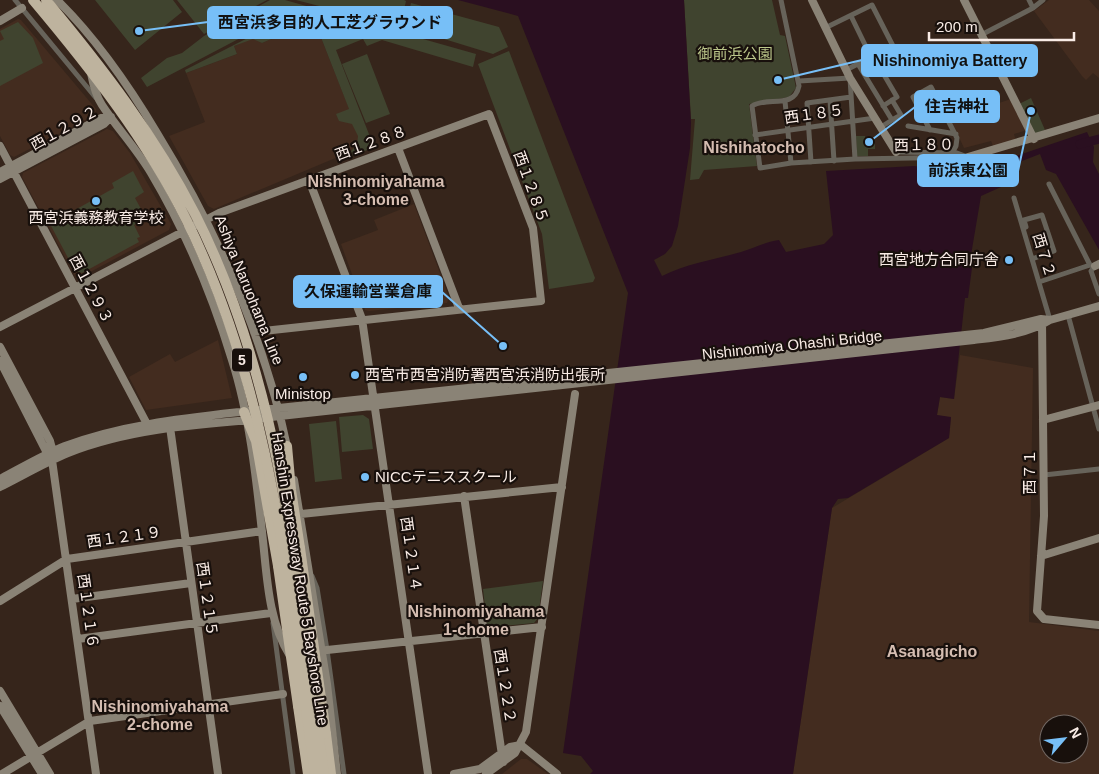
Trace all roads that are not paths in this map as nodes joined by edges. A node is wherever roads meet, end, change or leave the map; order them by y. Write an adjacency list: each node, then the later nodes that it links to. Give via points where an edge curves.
1 (15, 0): 11 (street)
2 (33, 0): 131 (highway, Hanshin Expressway Route 5 Bayshore Line / 5, bridge, via 107,92 150,156 187,220 228,318 252,392 270,472)
3 (46, 0): 132 (highway, Hanshin Expressway Route 5 Bayshore Line / 5, bridge, via 114,86 158,150 196,216 238,315 261,390 279,471)
4 (57, 0): 17 (street, Ashiya Naruohama Line); 28 (street, Ashiya Naruohama Line, via 79,29)
5 (62, 0): 17 (street)
6 (782, 0): 22 (street)
7 (812, 0): 15 (street)
8 (964, 0): 16 (street)
9 (1029, 0): 12 (street)
10 (1043, 0): 12 (street)
11 (22, 8): 14 (street); 28 (street)
12 (1033, 8): 16 (street)
13 (851, 16): 15 (street); 18 (street); 18 (street, via 872,5 893,46)
14 (0, 22)
15 (825, 28): 20 (street)
16 (981, 35): 44 (street)
17 (105, 56): 27 (street, Ashiya Naruohama Line)
18 (872, 56): 19 (street); 25 (street, via 898,97)
19 (858, 64): 20 (street); 29 (street)
20 (846, 70): 21 (street)
21 (850, 78): 22 (street); 23 (street); 32 (street)
22 (799, 81): 26 (street, via 796,94)
23 (851, 97): 24 (street); 35 (street)
24 (830, 100): 36 (street); 38 (street, via 807,103)
25 (892, 100): 29 (street); 34 (street, via 901,115)
26 (785, 101): 40 (street); 42 (street, via 753,105)
27 (138, 102): 31 (street); 60 (street, Ashiya Naruohama Line)
28 (101, 104): 31 (street, Ashiya Naruohama Line)
29 (883, 106): 34 (street)
30 (489, 114): 46 (street, 西１２８８); 69 (street, 西１２８５, via 533,228 541,301)
31 (111, 117): 54 (street, 西１２９２, via 100,118); 61 (street, Ashiya Naruohama Line, via 135,147)
32 (875, 118): 35 (street, 西１８５); 39 (street)
33 (1099, 118): 44 (street)
34 (892, 120): 39 (street)
35 (853, 121): 36 (street, 西１８５); 50 (street)
36 (831, 123): 38 (street, 西１８５); 51 (street)
37 (908, 126): 41 (street)
38 (809, 127): 40 (street, 西１８５); 52 (street)
39 (881, 127): 47 (street)
40 (789, 130): 42 (street, 西１８５); 53 (street)
41 (930, 130): 43 (street); 43 (street, via 913,97 931,87)
42 (756, 134): 53 (street, 西１８０, via 760,168)
43 (956, 134): 48 (street, via 958,141)
44 (1034, 139): 49 (street)
45 (0, 146): 54 (street, 西１２９３)
46 (398, 148): 57 (street, 西１２８８); 69 (street)
47 (896, 152): 48 (street)
48 (952, 153): 49 (street)
49 (968, 157): 50 (street, 西１８０)
50 (855, 159): 51 (street, 西１８０)
51 (834, 161): 52 (street, 西１８０)
52 (811, 162): 53 (street, 西１８０)
53 (791, 163)
54 (12, 169): 55 (street, 西１２９２); 56 (street, 西１２９２); 66 (street, 西１２９３)
55 (0, 172)
56 (0, 179)
57 (309, 180): 60 (street, 西１２８８); 71 (street, 西１２１４)
58 (1049, 184): 64 (street)
59 (1014, 198): 62 (street, 西７２)
60 (206, 219): 61 (street, 西１２８８); 75 (street, Ashiya Naruohama Line)
61 (183, 231): 66 (street, 西１２８８); 82 (street, Ashiya Naruohama Line, via 217,312)
62 (1028, 247): 63 (street, 西７２); 63 (street, via 1030,240 1024,220 1042,215 1054,251)
63 (1032, 259): 65 (street, 西７２)
64 (1094, 265): 65 (street); 67 (street, via 1092,270)
65 (1039, 282): 72 (street, 西７２)
66 (75, 287): 74 (street, 西１２８８); 84 (street, 西１２９３)
67 (1099, 294)
68 (1099, 306): 70 (street)
69 (458, 308): 71 (street)
70 (1068, 315): 72 (street); 80 (street)
71 (362, 319): 75 (street); 79 (street, 西１２１４)
72 (1050, 320): 73 (street)
73 (1042, 322): 79 (street, Nishinomiya Ohashi Bridge, via 1006,332); 83 (street, 西７１)
74 (0, 327)
75 (254, 332): 81 (street, Ashiya Naruohama Line)
76 (0, 347): 88 (street, via 50,441)
77 (0, 361): 88 (street)
78 (575, 394): 92 (street)
79 (375, 402): 81 (street, Nishinomiya Ohashi Bridge); 95 (street, 西１２１４)
80 (1096, 406): 83 (street); 86 (street)
81 (279, 412): 82 (street, Nishinomiya Ohashi Bridge); 87 (street, Ashiya Naruohama Line)
82 (246, 417): 84 (street); 85 (street); 97 (street, Ashiya Naruohama Line); 130 (highway, bridge, via 256,441 263,478)
83 (1043, 420): 90 (street, 西７１)
84 (147, 424): 88 (street, via 101,434)
85 (170, 427): 88 (street); 99 (street, 西１２１５)
86 (1099, 429)
87 (287, 446): 96 (street, Ashiya Naruohama Line); 133 (highway, bridge)
88 (51, 456): 91 (street); 93 (street); 101 (street, 西１２１６)
89 (1099, 469): 90 (street)
90 (1044, 475): 100 (street, 西７１)
91 (0, 479)
92 (562, 487): 94 (street); 109 (street)
93 (0, 488)
94 (464, 496): 95 (street); 110 (street, 西１２２２)
95 (390, 505): 96 (street); 112 (street, 西１２１４)
96 (301, 514): 102 (street, Ashiya Naruohama Line)
97 (262, 532): 99 (street, 西１２１９); 106 (street, Ashiya Naruohama Line)
98 (1099, 538): 100 (street)
99 (185, 543): 101 (street, 西１２１９); 103 (street, 西１２１５)
100 (1042, 556): 108 (street, 西７１, via 1036,610 1040,617)
101 (67, 559): 104 (street, 西１２１６); 105 (street, 西１２１９)
102 (310, 568): 113 (street, via 317,588); 119 (street, Ashiya Naruohama Line)
103 (191, 583): 104 (street); 107 (street, 西１２１５)
104 (72, 599): 111 (street, 西１２１６)
105 (0, 601)
106 (271, 613): 107 (street); 115 (street); 119 (street, Ashiya Naruohama Line, via 284,647)
107 (197, 624): 111 (street); 116 (street, 西１２１５)
108 (1099, 625)
109 (542, 627): 110 (street); 120 (street, via 526,732)
110 (483, 632): 112 (street); 121 (street, 西１２２２)
111 (78, 639): 118 (street, 西１２１６)
112 (409, 641): 113 (street); 136 (street, 西１２１４)
113 (327, 650): 135 (street)
114 (0, 691): 122 (street)
115 (283, 694): 116 (street); 129 (street)
116 (208, 704): 118 (street); 128 (street, 西１２１５)
117 (0, 706): 122 (street)
118 (90, 721): 122 (street); 127 (street, 西１２１６)
119 (331, 725): 134 (street, Ashiya Naruohama Line)
120 (521, 745): 121 (street); 123 (street); 139 (street)
121 (502, 753): 123 (street, 西１２２２); 137 (street, via 480,769)
122 (34, 754): 124 (street); 125 (street); 126 (street)
123 (503, 762): 138 (street)
124 (2, 774)
125 (42, 774)
126 (50, 774)
127 (96, 774)
128 (218, 774)
129 (293, 774)
130 (308, 774)
131 (315, 774)
132 (324, 774)
133 (331, 774)
134 (337, 774)
135 (344, 774)
136 (428, 774)
137 (454, 774)
138 (486, 774)
139 (557, 774)

